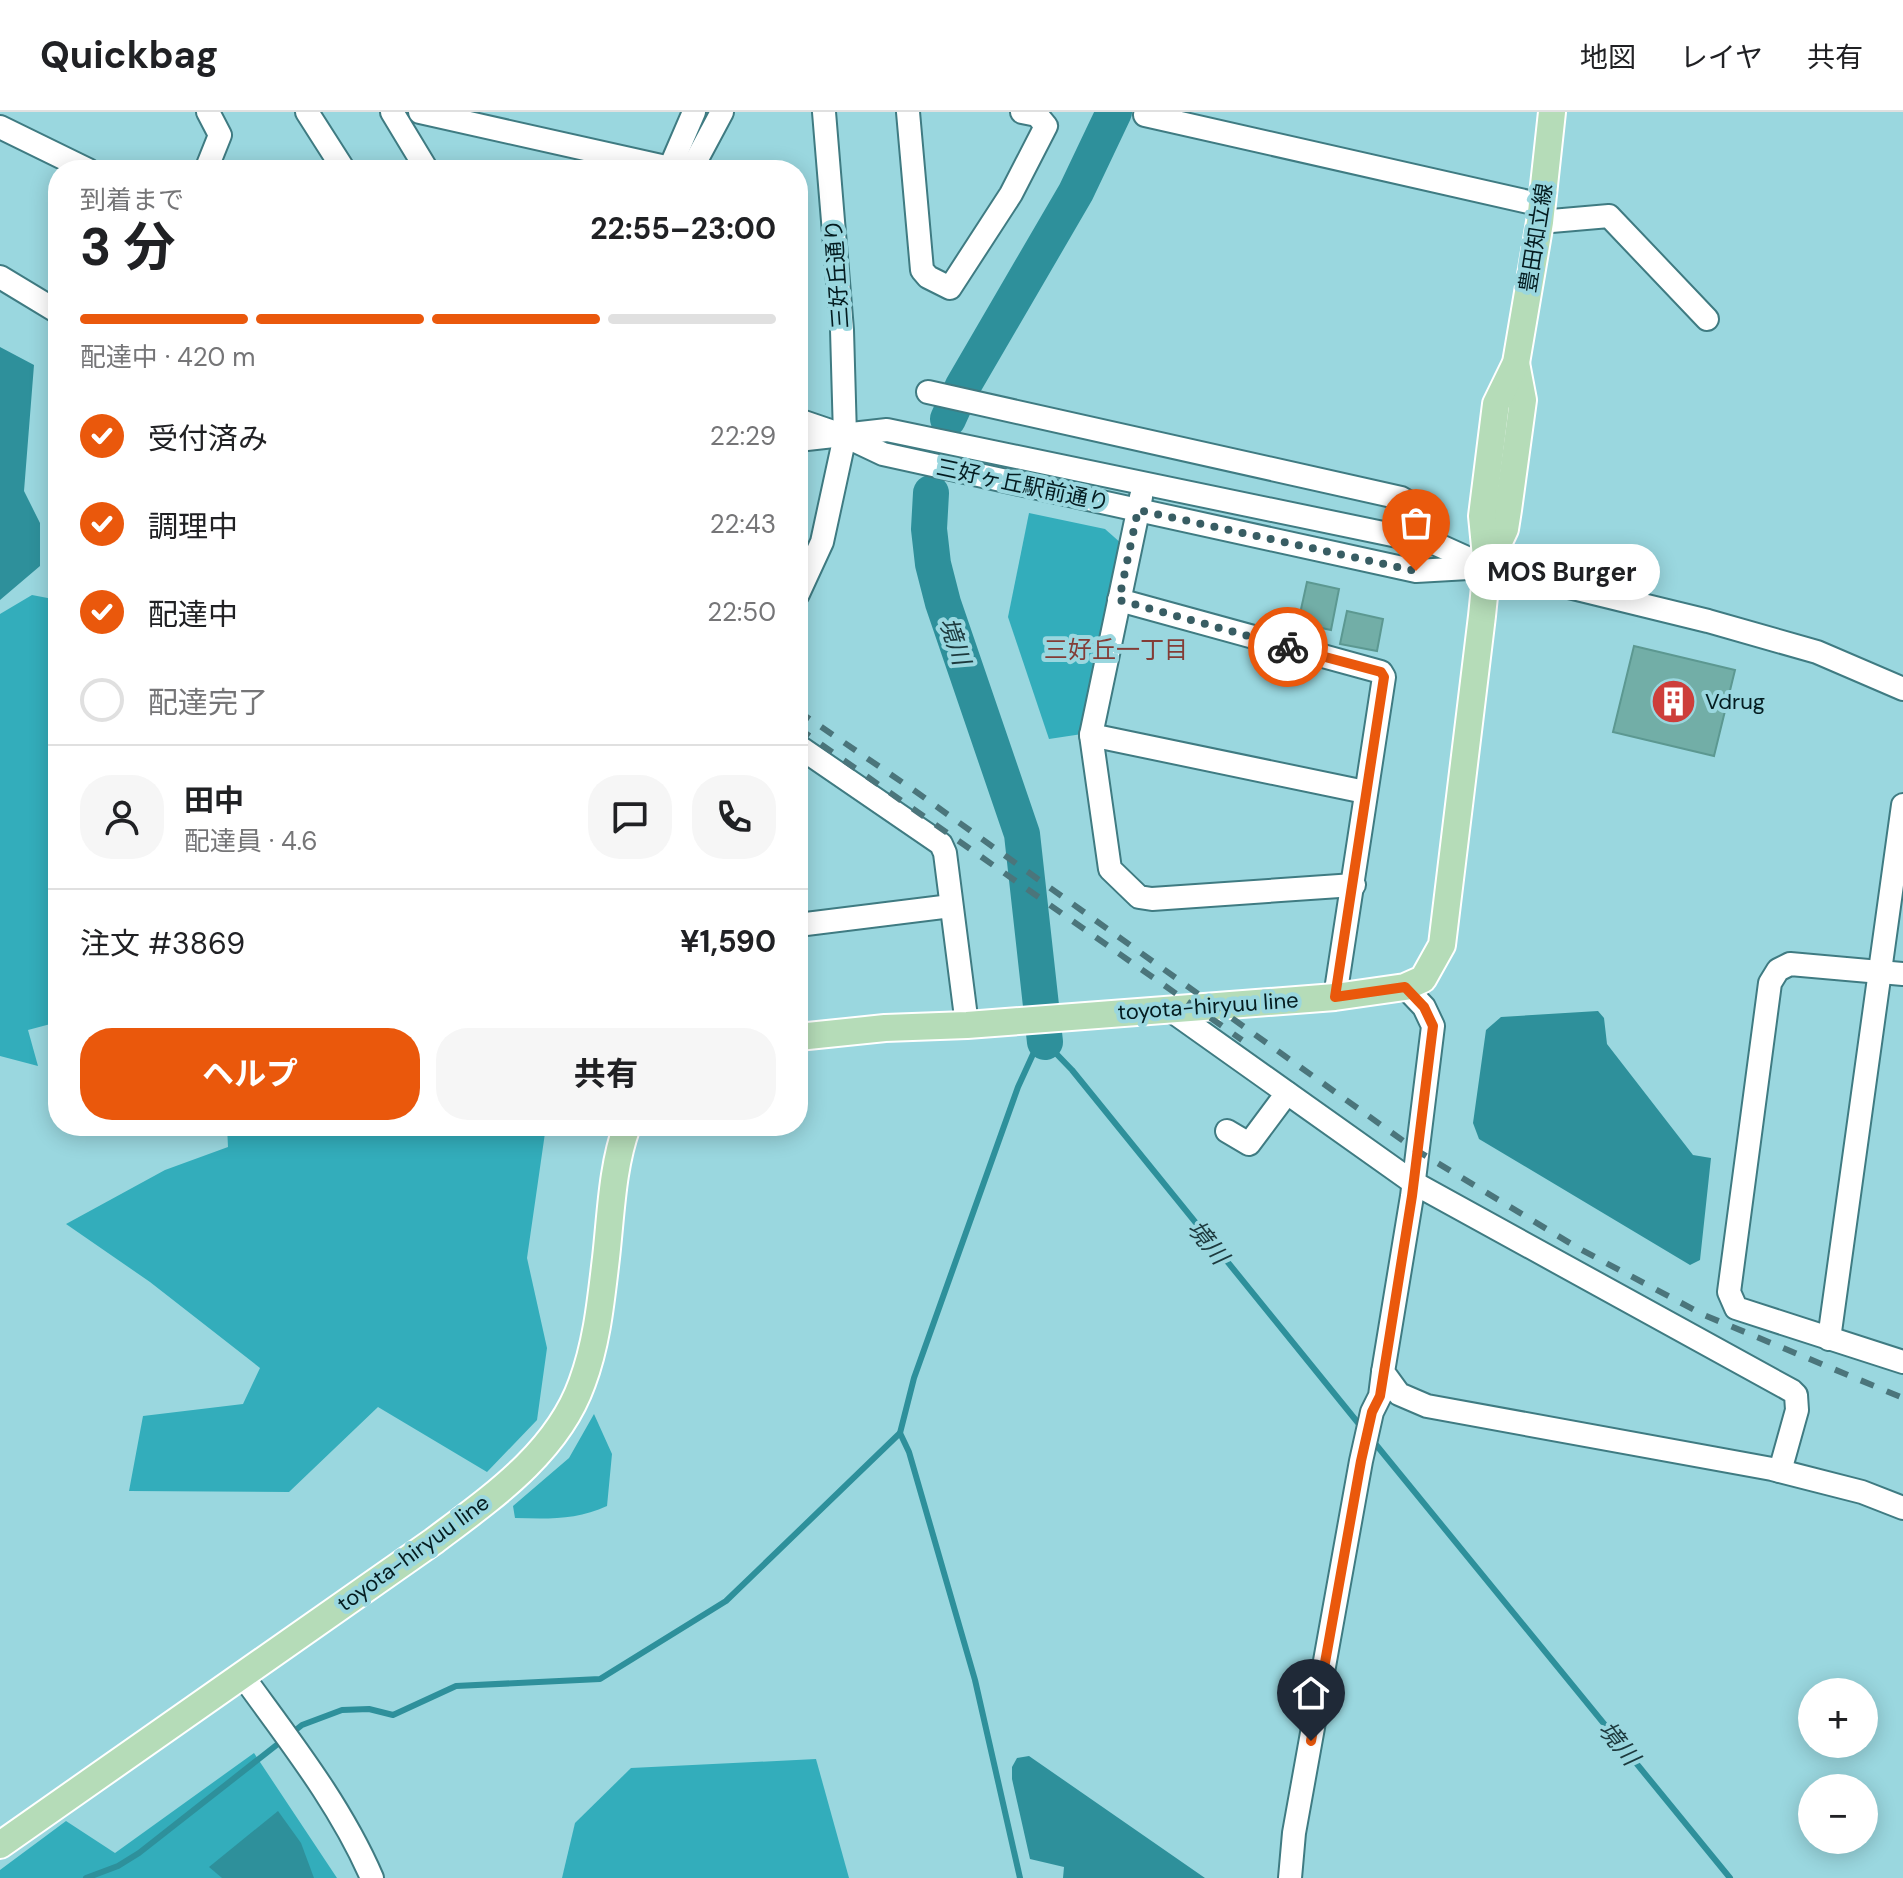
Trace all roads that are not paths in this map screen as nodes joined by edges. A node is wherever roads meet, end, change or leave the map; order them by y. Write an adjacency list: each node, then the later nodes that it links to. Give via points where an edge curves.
1 (208, 112): 14 (street, via 220,135)
2 (307, 112): 15 (street)
3 (392, 112): 16 (street)
4 (420, 112): 17 (street)
5 (694, 112): 18 (street)
6 (722, 112): 19 (street)
7 (824, 112): 26 (street, 三好丘通り)
8 (908, 112): 9 (street, via 922,270 950,288 1011,194 1046,126 1037,115)
9 (1022, 112)
10 (1552, 112): 20 (main road, 豊田知立線)
11 (1145, 115): 20 (street)
12 (0, 127): 13 (street)
13 (68, 160)
14 (210, 160)
15 (338, 160)
16 (421, 160)
17 (636, 160)
18 (680, 160)
19 (684, 160)
20 (1541, 214): 23 (street, via 1609,216); 31 (main road, 豊田知立線, via 1516,363 1523,400 1508,510)
21 (0, 277): 22 (street)
22 (48, 306)
23 (1707, 319)
24 (928, 392): 30 (street, via 1401,498 1414,510)
25 (808, 423): 26 (street, 三好ヶ丘駅前通り)
26 (845, 436): 27 (street); 28 (street, via 887,430); 29 (street, 三好ヶ丘駅前通り, via 883,454); 32 (street, 三好丘通り, via 822,542)
27 (808, 439)
28 (1144, 484): 29 (street); 30 (street)
29 (1138, 510): 31 (street, 三好ヶ丘駅前通り, via 1416,571); 33 (street)
30 (1408, 540): 31 (street, via 1436,544)
31 (1487, 567): 34 (street, via 1803,648); 44 (main road, via 1442,945 1423,979)
32 (808, 572)
33 (1119, 600): 35 (street); 37 (street, via 1381,672)
34 (1903, 689)
35 (1091, 735): 37 (street); 39 (street, via 1110,869 1139,897)
36 (808, 753): 40 (street, via 941,844)
37 (1365, 792): 39 (street)
38 (1903, 805): 42 (street)
39 (1354, 885): 45 (street)
40 (951, 906): 41 (street); 47 (street)
41 (808, 924)
42 (1880, 971): 43 (street); 53 (street); 53 (street, via 1790,964 1770,983 1729,1292 1736,1308)
43 (1903, 974)
44 (1405, 987): 45 (main road, toyota-hiryuu line); 52 (street, via 1433,1026)
45 (1335, 997): 46 (main road, toyota-hiryuu line)
46 (1169, 1009): 47 (main road, toyota-hiryuu line); 49 (street)
47 (967, 1025): 48 (main road, toyota-hiryuu line)
48 (808, 1036)
49 (1287, 1093): 50 (street, via 1249,1144); 52 (street)
50 (1227, 1131)
51 (625, 1136): 58 (main road, toyota-hiryuu line, via 590,1357 581,1386 554,1434 526,1466 459,1522)
52 (1414, 1183): 55 (street); 56 (street, via 1792,1391 1798,1403)
53 (1829, 1339): 54 (street)
54 (1903, 1362)
55 (1383, 1372): 56 (street, via 1399,1394 1427,1406); 61 (street, via 1364,1448)
56 (1780, 1471): 57 (street)
57 (1903, 1508)
58 (242, 1675): 59 (main road, toyota-hiryuu line); 60 (street, via 349,1829)
59 (0, 1845)
60 (372, 1878)
61 (1290, 1878)

